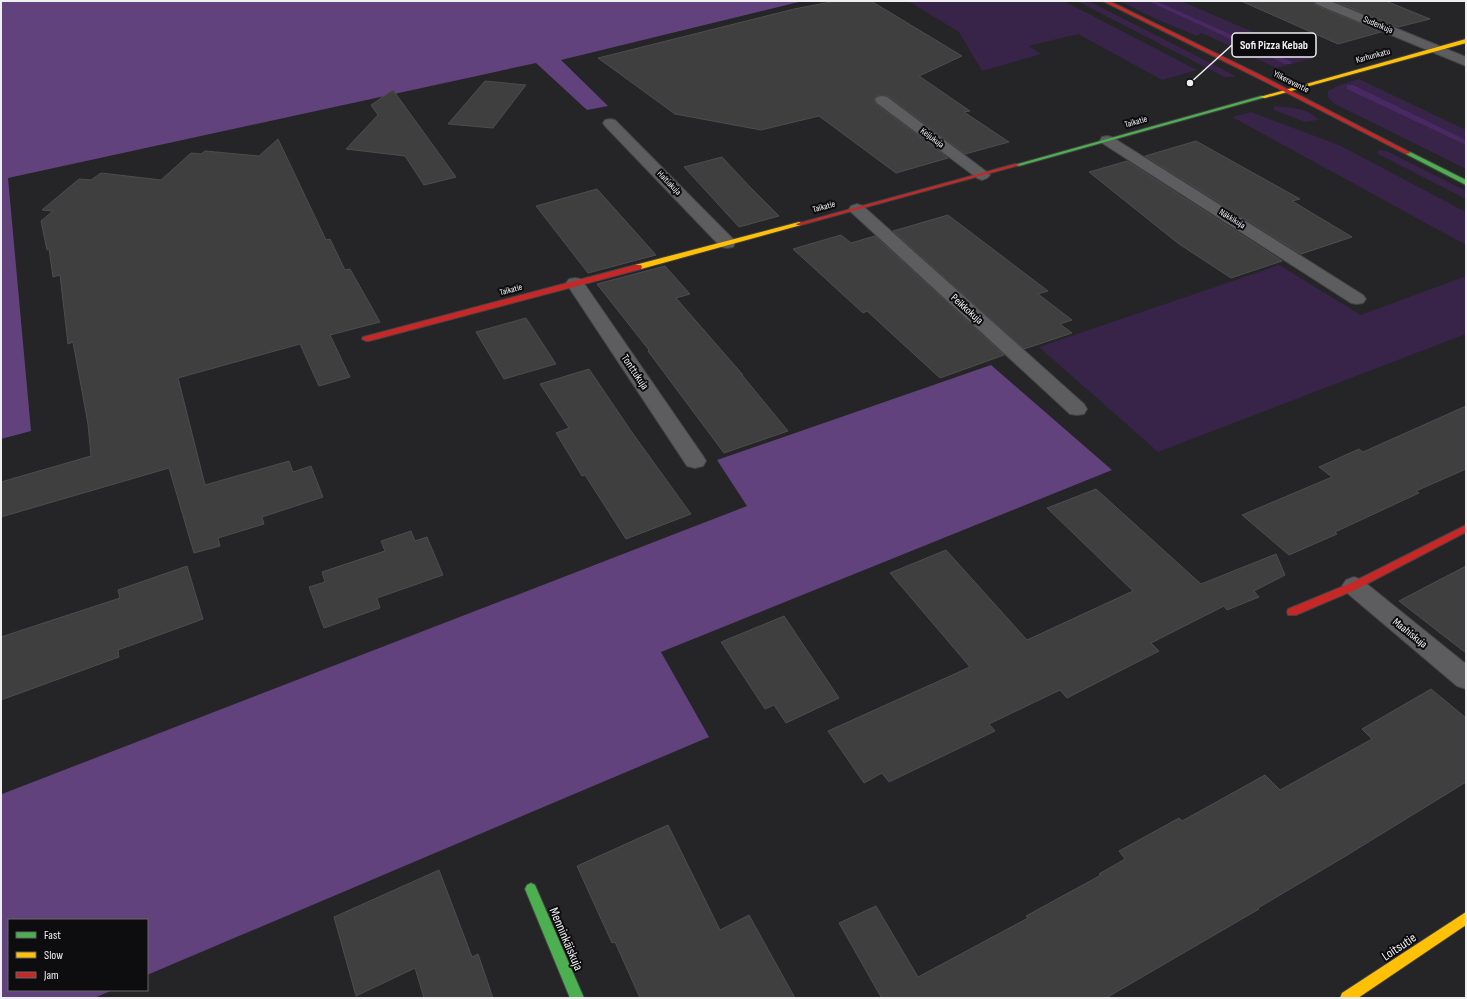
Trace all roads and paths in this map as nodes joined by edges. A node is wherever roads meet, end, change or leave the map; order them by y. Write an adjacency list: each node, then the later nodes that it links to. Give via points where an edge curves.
1 (1105, 1): 6 (street, Ylikeravantie)
2 (1320, 1): 4 (street, Sudenkuja)
3 (1466, 41): 4 (street, Karhunkatu)
4 (1436, 49): 5 (street, Sudenkuja); 6 (street, Karhunkatu)
5 (1466, 62)
6 (1286, 91): 9 (street, Taikatie); 11 (street, Ylikeravantie)
7 (882, 100): 10 (street, Keijukuja)
8 (610, 123): 13 (street, Haltiakuja)
9 (1107, 140): 10 (street, Taikatie); 15 (street, Näkkikuja)
10 (982, 175): 12 (street, Taikatie)
11 (1466, 183)
12 (857, 209): 13 (street, Taikatie); 17 (street, Peikkokuja)
13 (727, 243): 14 (street, Taikatie)
14 (575, 283): 16 (street, Taikatie); 18 (street, Tonttukuja)
15 (1357, 299)
16 (366, 339)
17 (1077, 409)
18 (695, 461)
19 (1466, 528): 20 (street)
20 (1354, 586): 21 (street); 22 (street, Maahiskuja)
21 (1292, 612)
22 (1466, 679)
23 (531, 889): 25 (street, Menninkäiskuja)
24 (1466, 918): 26 (street, Loitsutie)
25 (577, 998)
26 (1347, 998)

